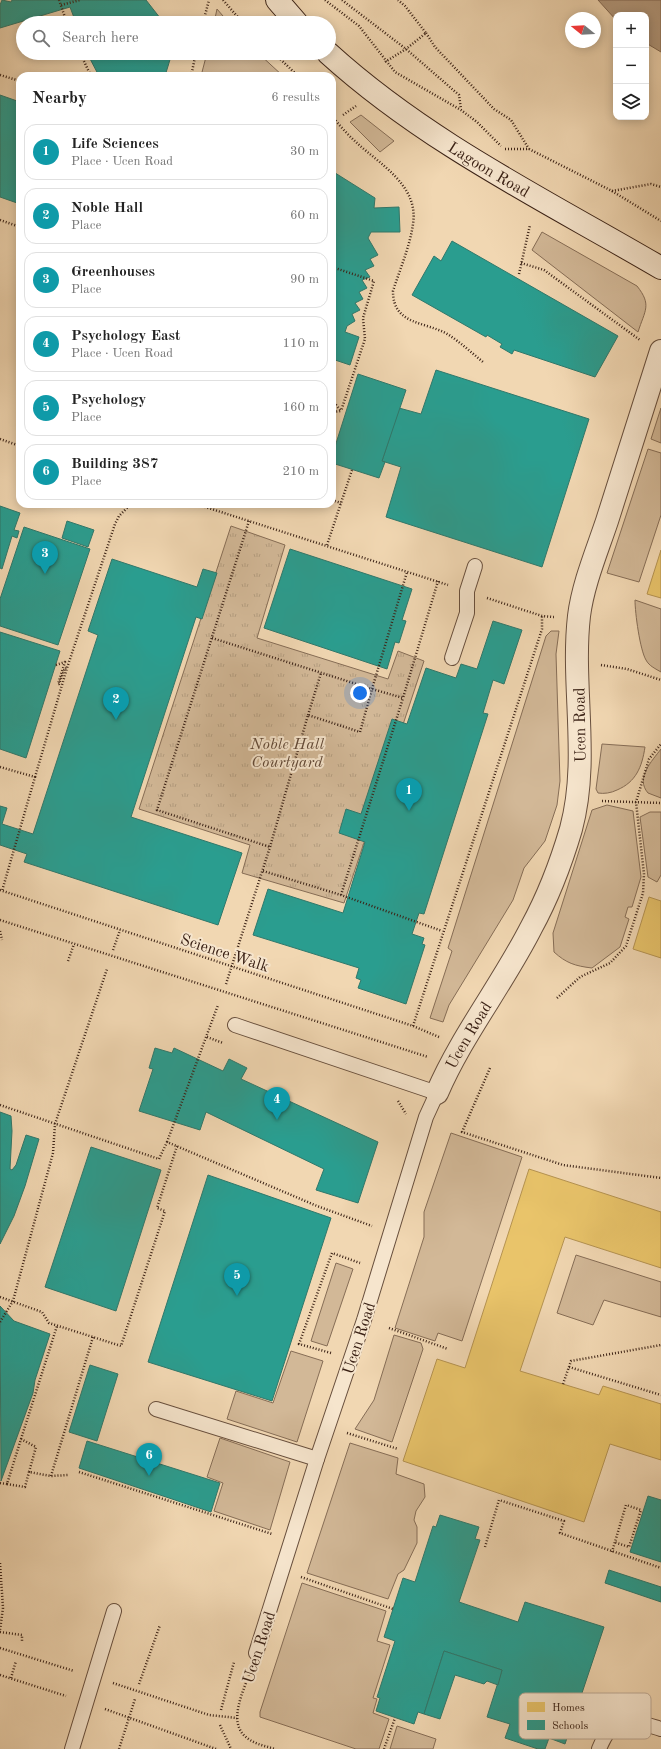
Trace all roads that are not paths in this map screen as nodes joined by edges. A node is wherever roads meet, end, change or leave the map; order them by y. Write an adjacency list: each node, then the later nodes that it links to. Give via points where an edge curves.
1 (276, 0): 2 (street)
2 (291, 16)
3 (336, 60): 4 (street, Lagoon Road, via 373,92 433,136)
4 (661, 268)
5 (652, 346): 9 (street, Ucen Road, via 582,599 577,634 580,778 571,830 554,879 532,928 449,1065)
6 (475, 566): 7 (lane, via 467,591 467,614)
7 (452, 658)
8 (235, 1025): 9 (lane)
9 (437, 1093): 11 (lane, Ucen Road, via 426,1118 364,1320)
10 (156, 1409): 11 (lane)
11 (317, 1459): 13 (lane, Ucen Road)
12 (114, 1611): 17 (lane)
13 (256, 1653)
14 (651, 1726): 15 (lane)
15 (661, 1729)
16 (603, 1739): 18 (lane)
17 (72, 1749)
18 (599, 1749)

